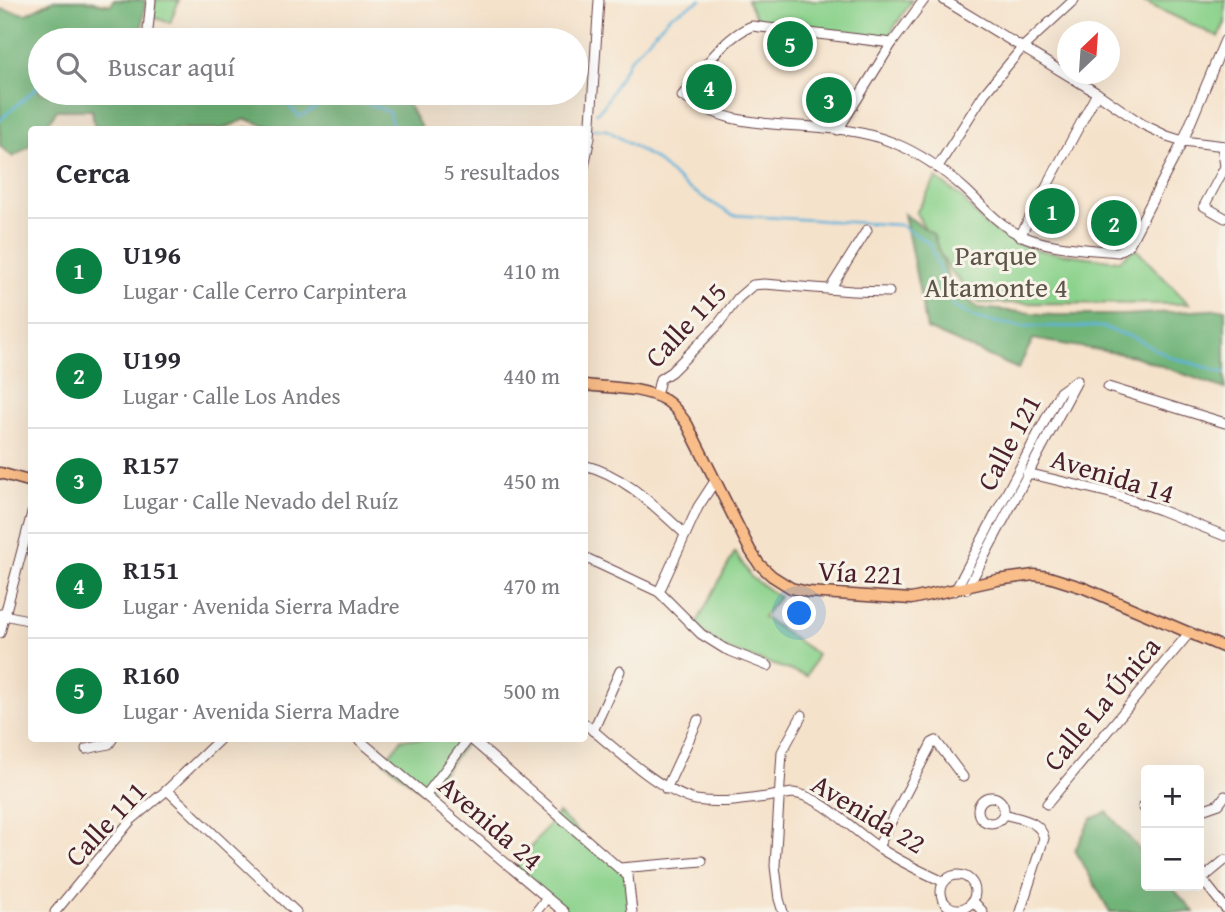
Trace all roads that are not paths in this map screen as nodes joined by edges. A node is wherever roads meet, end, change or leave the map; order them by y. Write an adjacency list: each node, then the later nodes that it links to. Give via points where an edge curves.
1 (151, 0): 6 (street)
2 (598, 0): 14 (street)
3 (924, 0): 8 (street)
4 (944, 0): 9 (street)
5 (1074, 0): 9 (street)
6 (148, 28)
7 (1225, 41): 12 (street)
8 (892, 43): 11 (street); 11 (street, via 752,26 735,35 682,96 736,120)
9 (1022, 48): 10 (street); 16 (street, via 984,94)
10 (1097, 93): 12 (street, via 1142,124); 19 (street)
11 (838, 130): 16 (street, via 873,135)
12 (1183, 141): 13 (street); 19 (street, via 1129,245 1118,252)
13 (1224, 146): 15 (street)
14 (588, 148)
15 (1225, 166): 17 (street, via 1204,206)
16 (937, 168): 19 (street)
17 (1225, 218)
18 (867, 230): 20 (street)
19 (1020, 236)
20 (830, 289): 21 (street); 24 (street, Calle 115, via 753,285 660,379)
21 (889, 292)
22 (588, 385): 24 (main road, Vía 221)
23 (1108, 387): 25 (street)
24 (656, 396): 30 (main road, Vía 221, via 676,408)
25 (1225, 423)
26 (588, 467): 32 (street, via 620,479)
27 (0, 473): 29 (main road)
28 (1027, 473): 33 (street, Avenida 14, via 1114,494); 35 (street, Calle 121); 36 (street, Calle 121, via 1077,380 1060,392)
29 (28, 481)
30 (715, 481): 32 (street); 36 (main road, Vía 221, via 759,564 791,588 911,599)
31 (28, 526): 38 (street)
32 (685, 534): 37 (street)
33 (1225, 536)
34 (588, 559): 37 (street)
35 (967, 589): 36 (main road, Vía 221); 40 (main road, Vía 221, via 997,580 1049,577)
36 (955, 591)
37 (659, 592): 43 (street, via 701,634)
38 (2, 614): 39 (street); 41 (street)
39 (28, 620)
40 (1191, 632): 42 (main road, Vía 221); 61 (street, Calle La Única)
41 (0, 633)
42 (1225, 648)
43 (768, 666)
44 (621, 671): 48 (street)
45 (802, 715): 58 (street, via 782,752)
46 (698, 720): 56 (street)
47 (588, 727): 48 (street, Avenida 22)
48 (593, 731): 56 (street, Avenida 22)
49 (110, 742): 54 (street)
50 (217, 742): 57 (street, Calle 111)
51 (362, 742): 59 (street, Avenida 24)
52 (466, 742): 59 (street)
53 (474, 742): 67 (street)
54 (86, 749)
55 (963, 778): 64 (street, via 936,741 932,743)
56 (666, 789): 58 (street, Avenida 22, via 698,800)
57 (167, 790): 74 (street, Calle 111, via 131,820); 75 (street)
58 (778, 794): 64 (street, Avenida 22, via 810,797); 79 (street, via 775,866)
59 (426, 796): 71 (street, Avenida 24)
60 (1225, 796): 62 (street, via 1219,804)
61 (1046, 804)
62 (1204, 809)
63 (1004, 814): 81 (street, via 1031,822 1044,838)
64 (878, 847): 69 (street, Avenida 22)
65 (1225, 860): 68 (street)
66 (702, 861): 67 (street)
67 (620, 868): 78 (street, via 628,876)
68 (1204, 875)
69 (944, 882): 72 (street, via 955,875 968,877 975,888); 72 (street, via 942,895 949,906 962,909)
70 (1204, 883): 73 (street)
71 (546, 899): 76 (street); 77 (street, Avenida 24)
72 (973, 901): 80 (street)
73 (1225, 908)
74 (55, 912)
75 (296, 912)
76 (536, 912)
77 (564, 912)
78 (632, 912)
79 (783, 912)
80 (983, 912)
81 (1020, 912)

